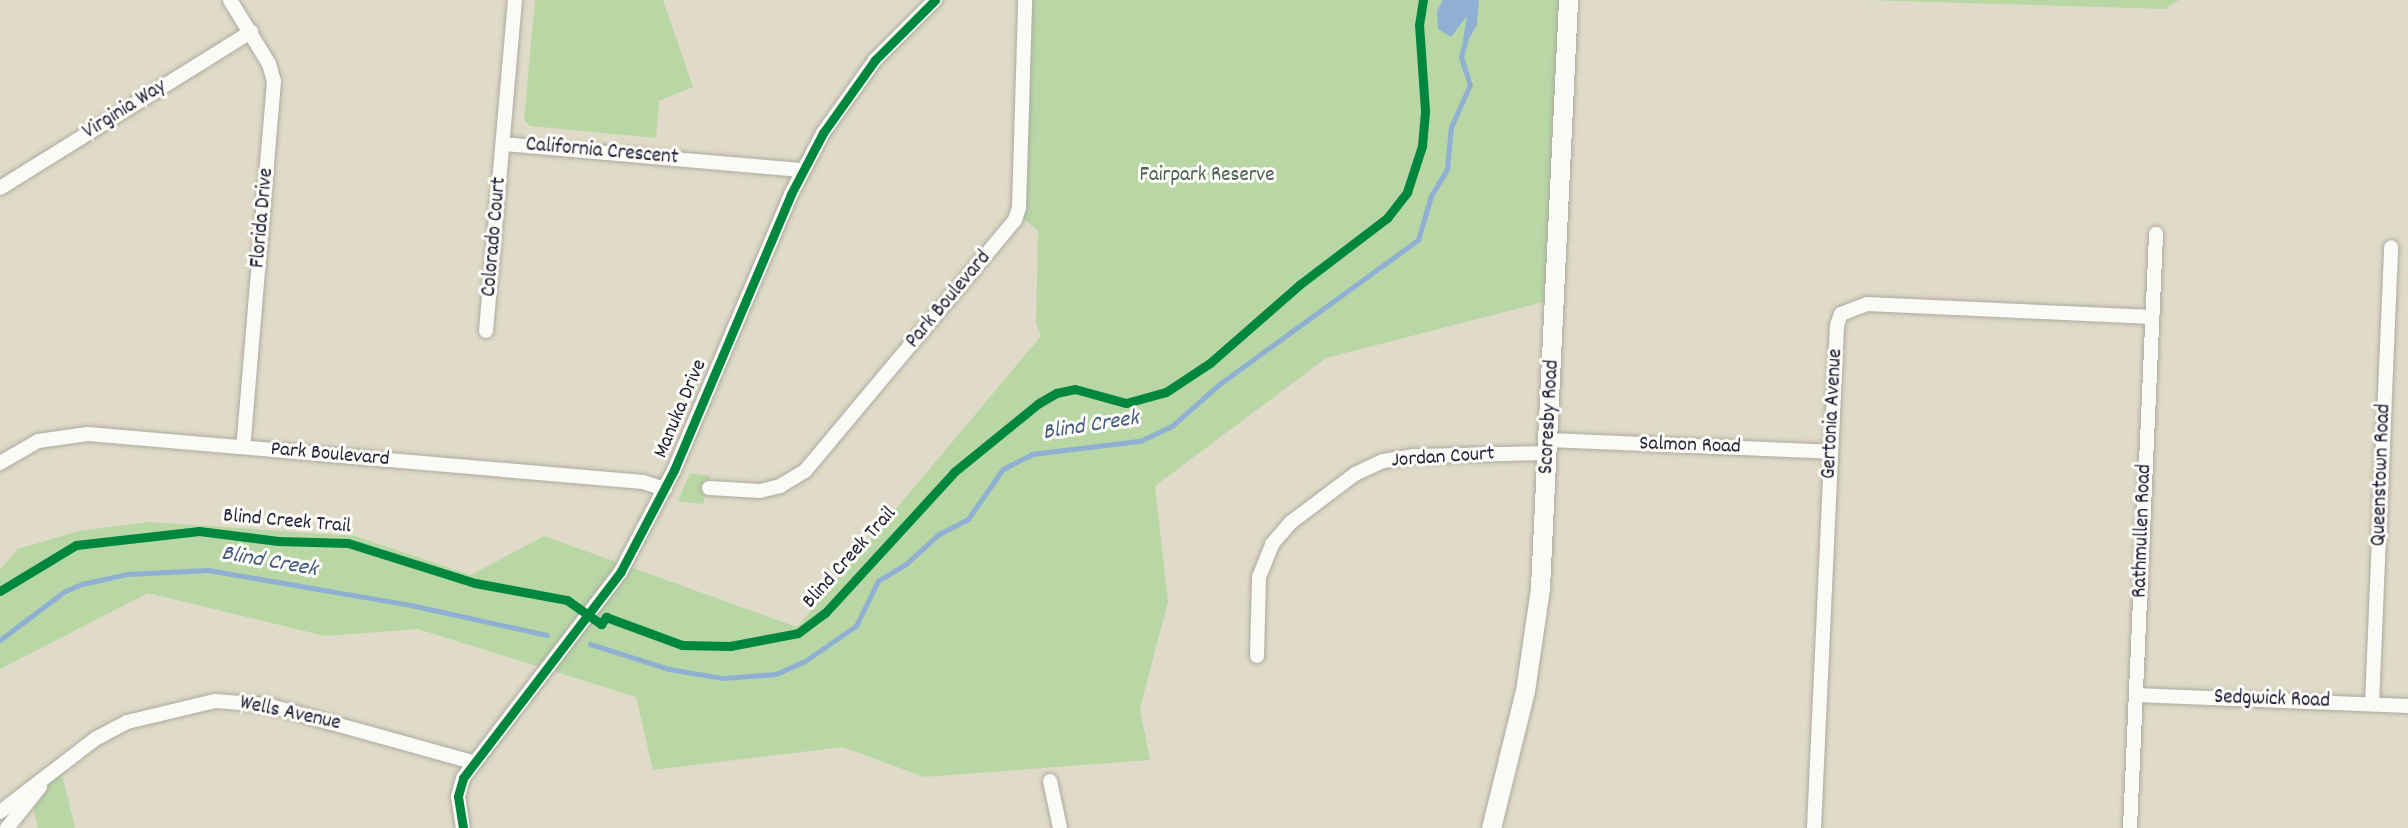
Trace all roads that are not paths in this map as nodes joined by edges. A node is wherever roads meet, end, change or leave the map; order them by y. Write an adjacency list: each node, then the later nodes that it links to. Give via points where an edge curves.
1 (230, 0): 6 (street, Florida Drive)
2 (515, 0): 7 (street, California Crescent)
3 (935, 0): 8 (street, Manuka Drive, via 863,75)
4 (1025, 0): 18 (street, Park Boulevard, via 1020,208 1015,220 805,471 780,486 760,491)
5 (1568, 0): 14 (main road, Scoresby Road)
6 (251, 33): 9 (street, Virginia Way); 15 (street, Florida Drive, via 273,72 274,92)
7 (503, 144): 8 (street, California Crescent); 13 (street, Colorado Court)
8 (802, 170): 19 (street, Manuka Drive)
9 (0, 188)
10 (2156, 234): 12 (street, Rathmullen Road)
11 (2391, 247): 22 (street, Queenstown Road)
12 (2152, 317): 16 (street, Gertonia Avenue, via 1867,304 1846,309 1837,325); 21 (street, Rathmullen Road)
13 (486, 331)
14 (1549, 446): 16 (street, Salmon Road); 20 (street, Jordan Court, via 1399,457 1344,482 1290,523 1266,555 1259,577); 31 (main road, Scoresby Road, via 1541,589 1530,665)
15 (243, 447): 17 (street, Park Boulevard, via 76,434 38,442); 19 (street, Park Boulevard, via 647,482)
16 (1831, 452): 32 (street, Gertonia Avenue)
17 (0, 463)
18 (709, 488)
19 (664, 489): 24 (street, Manuka Drive, via 615,582)
20 (1257, 656)
21 (2136, 695): 22 (street, Sedgwick Road); 33 (street, Rathmullen Road)
22 (2372, 704): 23 (street, Sedgwick Road)
23 (2408, 706)
24 (473, 762): 26 (street, Wells Avenue, via 267,705 215,701 127,722 95,739); 29 (street, Manuka Drive, via 459,789)
25 (1050, 781): 30 (street)
26 (42, 783): 27 (street, Wells Avenue); 28 (street, Wells Avenue)
27 (0, 812)
28 (6, 828)
29 (463, 828)
30 (1060, 828)
31 (1491, 828)
32 (1814, 828)
33 (2130, 828)

